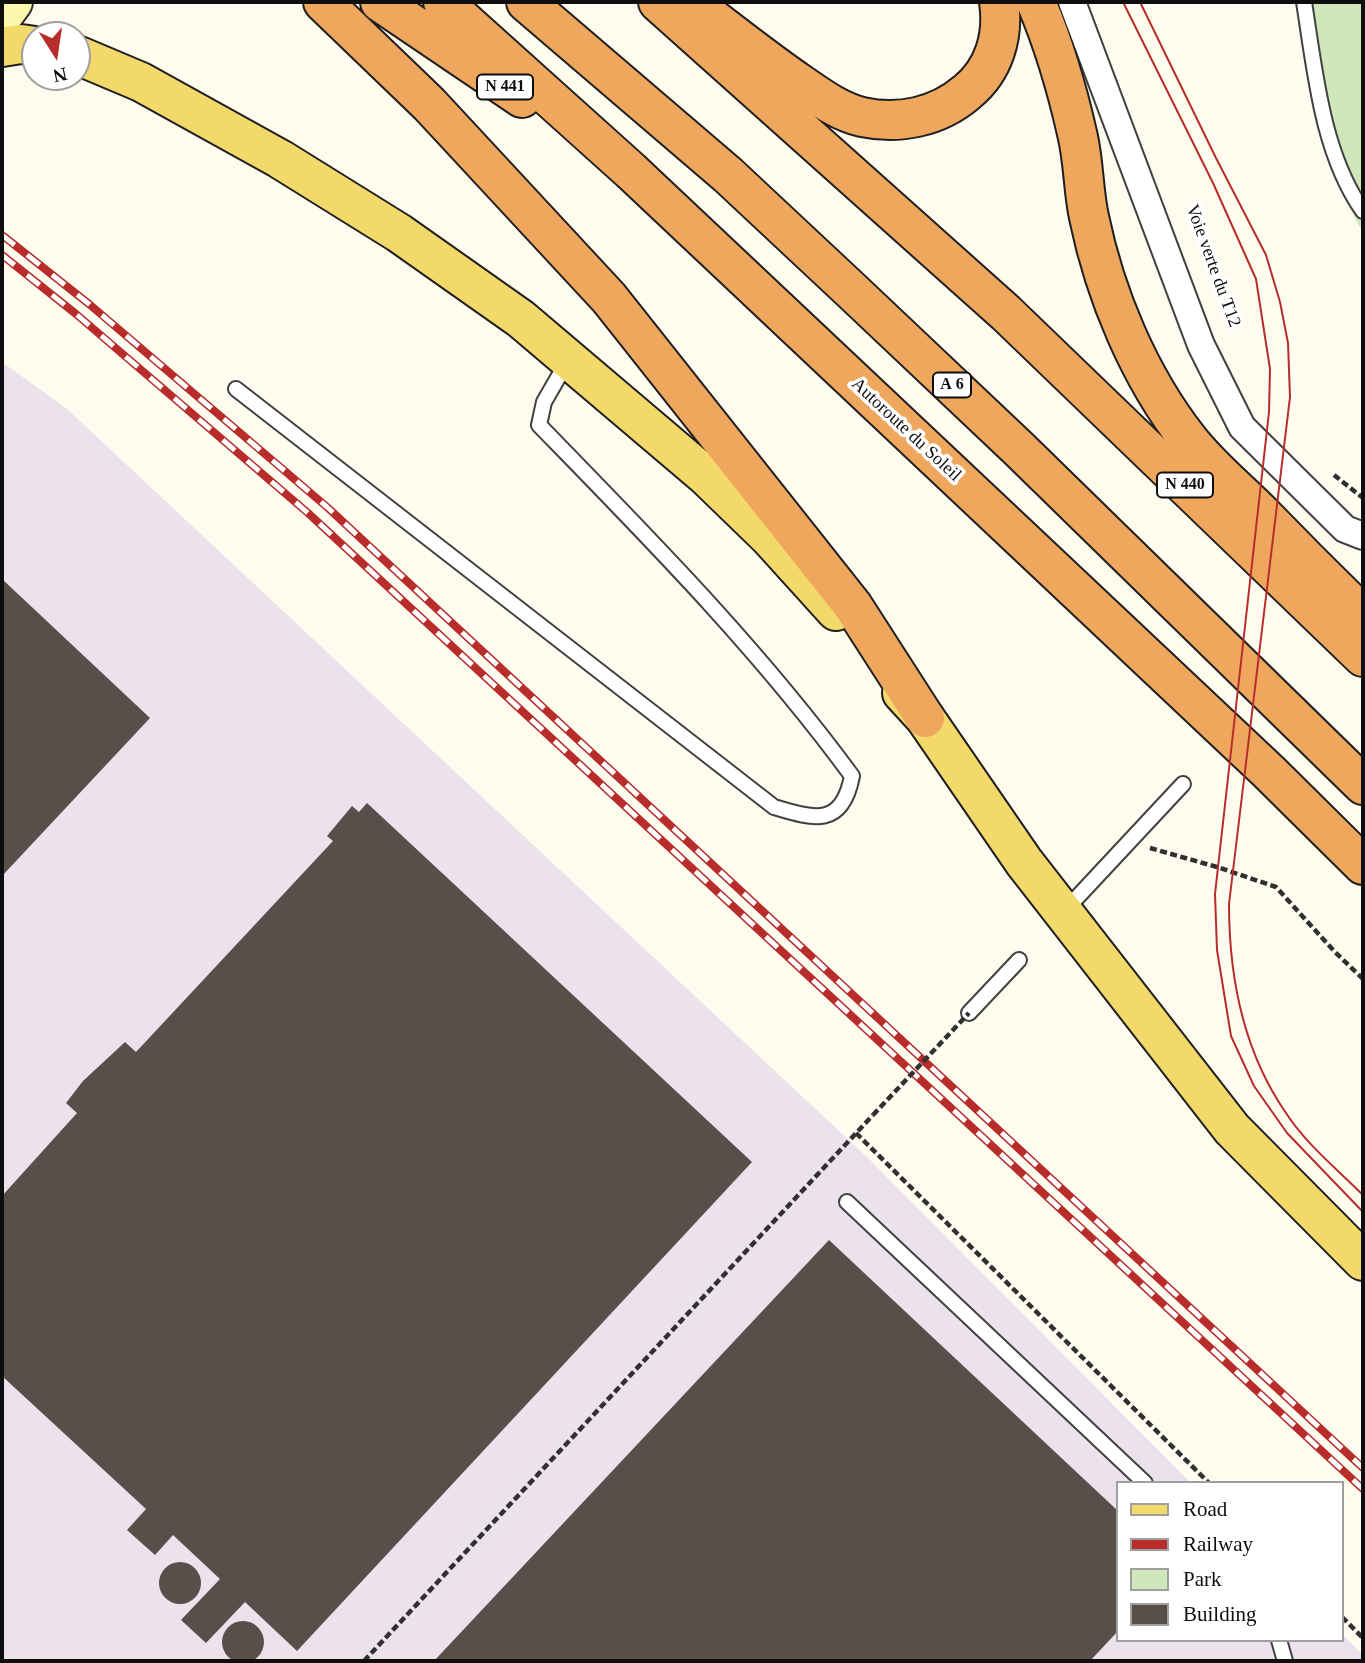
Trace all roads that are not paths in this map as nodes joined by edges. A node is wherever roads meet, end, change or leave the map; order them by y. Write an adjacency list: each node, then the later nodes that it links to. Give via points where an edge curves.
1 (13, 2): 12 (main road)
2 (323, 2): 23 (highway, via 429,104 609,298 853,606)
3 (380, 2): 16 (highway, N 441)
4 (443, 2): 16 (highway, Autoroute du Soleil)
5 (526, 2): 25 (highway, A 6, via 728,175 852,291)
6 (658, 2): 22 (highway, N 440, via 1006,313)
7 (691, 2): 8 (highway, via 831,105 861,117 886,120 914,119 935,112 981,80 996,50)
8 (999, 2)
9 (1036, 2): 21 (highway, via 1050,34 1078,135 1089,218 1111,295 1153,388 1187,439 1220,477)
10 (1072, 2): 20 (street, via 1201,345 1242,427 1345,529)
11 (1304, 2): 17 (lane, via 1322,112 1349,191)
12 (2, 17)
13 (21, 44): 14 (main road)
14 (2, 47)
15 (91, 61): 18 (main road, via 141,82 291,165 399,233 521,318)
16 (631, 171): 26 (highway, Autoroute du Soleil)
17 (1363, 211)
18 (569, 358): 19 (lane, via 544,402 539,425 689,579 852,776 848,798 828,815 809,817 774,807); 23 (main road, via 769,537)
19 (236, 389)
20 (1363, 536)
21 (1363, 615)
22 (1363, 657)
23 (925, 718): 31 (main road, via 1024,862 1232,1129)
24 (1183, 784): 27 (lane)
25 (1363, 785)
26 (1363, 865)
27 (1071, 904)
28 (1019, 960): 29 (lane)
29 (969, 1013)
30 (847, 1202): 32 (lane)
31 (1363, 1261)
32 (1143, 1481)
33 (1280, 1642): 34 (lane)
34 (1285, 1661)

